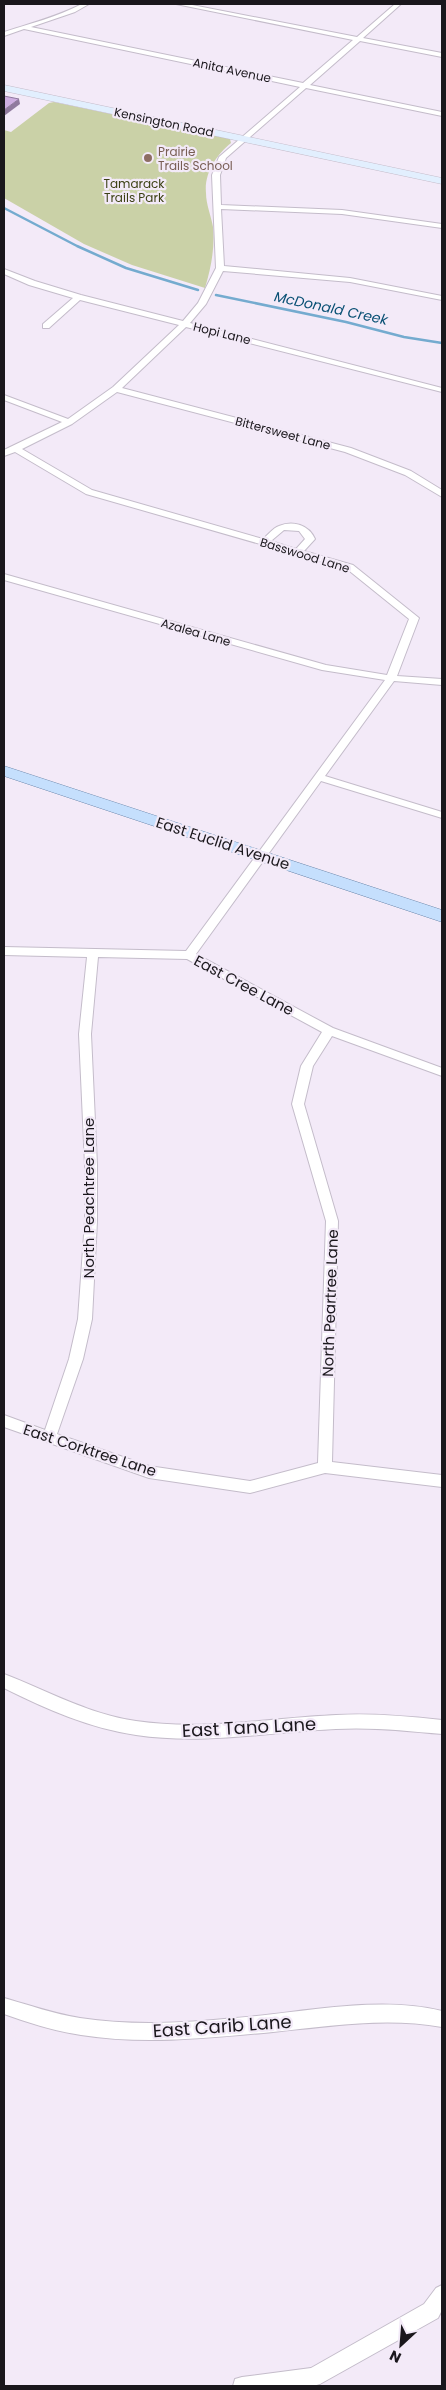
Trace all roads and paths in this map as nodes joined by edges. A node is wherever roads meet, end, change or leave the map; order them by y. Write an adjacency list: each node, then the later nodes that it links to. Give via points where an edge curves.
1 (86, 4): 4 (street)
2 (179, 4): 6 (street)
3 (398, 4): 6 (street)
4 (21, 27): 5 (street); 8 (street, Anita Avenue)
5 (4, 34)
6 (357, 38): 7 (street); 8 (street)
7 (442, 54)
8 (303, 85): 10 (street, Anita Avenue); 11 (street)
9 (4, 88): 11 (main road, Kensington Road)
10 (442, 114)
11 (242, 139): 12 (main road, Kensington Road); 13 (street, via 223,157 216,174)
12 (442, 181)
13 (216, 208): 14 (street, via 342,212); 15 (street)
14 (442, 226)
15 (220, 268): 18 (street, via 350,280); 19 (street, via 202,304)
16 (4, 271): 17 (street, Hopi Lane)
17 (78, 297): 19 (street, Hopi Lane); 20 (street)
18 (442, 298)
19 (185, 324): 21 (street); 22 (street, Hopi Lane)
20 (46, 326)
21 (116, 389): 24 (street); 27 (street, Bittersweet Lane, via 348,450 408,473)
22 (442, 390)
23 (4, 397): 24 (street)
24 (69, 422): 25 (street)
25 (16, 449): 26 (street); 28 (street, Basswood Lane, via 89,492)
26 (4, 453)
27 (442, 494)
28 (265, 542): 29 (street, Basswood Lane); 29 (street, via 281,528 302,528 310,539)
29 (298, 552): 31 (street, Basswood Lane, via 350,567 414,618)
30 (4, 577): 31 (street, Azalea Lane, via 325,668)
31 (391, 678): 32 (street, Azalea Lane); 35 (street, Basswood Lane)
32 (442, 682)
33 (4, 760): 37 (main road, East Euclid Avenue)
34 (4, 771): 37 (main road, East Euclid Avenue)
35 (318, 777): 36 (street); 37 (street, Basswood Lane)
36 (442, 815)
37 (264, 850): 38 (main road, East Euclid Avenue); 39 (main road, East Euclid Avenue); 42 (street, Basswood Lane)
38 (442, 902)
39 (442, 916)
40 (4, 951): 41 (street, East Cree Lane)
41 (94, 954): 42 (street, East Cree Lane); 46 (street, North Peachtree Lane, via 85,1034 91,1166 86,1310 76,1360)
42 (189, 955): 43 (street, East Cree Lane)
43 (329, 1031): 44 (street, East Cree Lane); 47 (street, North Peartree Lane, via 307,1066 298,1104 332,1222)
44 (442, 1072)
45 (4, 1421): 46 (street, East Corktree Lane)
46 (50, 1437): 47 (street, East Corktree Lane, via 149,1472 250,1487)
47 (325, 1467): 48 (street, East Corktree Lane)
48 (442, 1481)
49 (4, 1681): 50 (street, East Tano Lane, via 82,1714 135,1728 211,1732 363,1721)
50 (442, 1727)
51 (4, 2006): 52 (street, East Carib Lane, via 66,2024 106,2030 171,2033 392,2012)
52 (442, 2019)
53 (442, 2294): 54 (street, via 431,2311)
54 (314, 2382): 55 (street)
55 (242, 2386)

